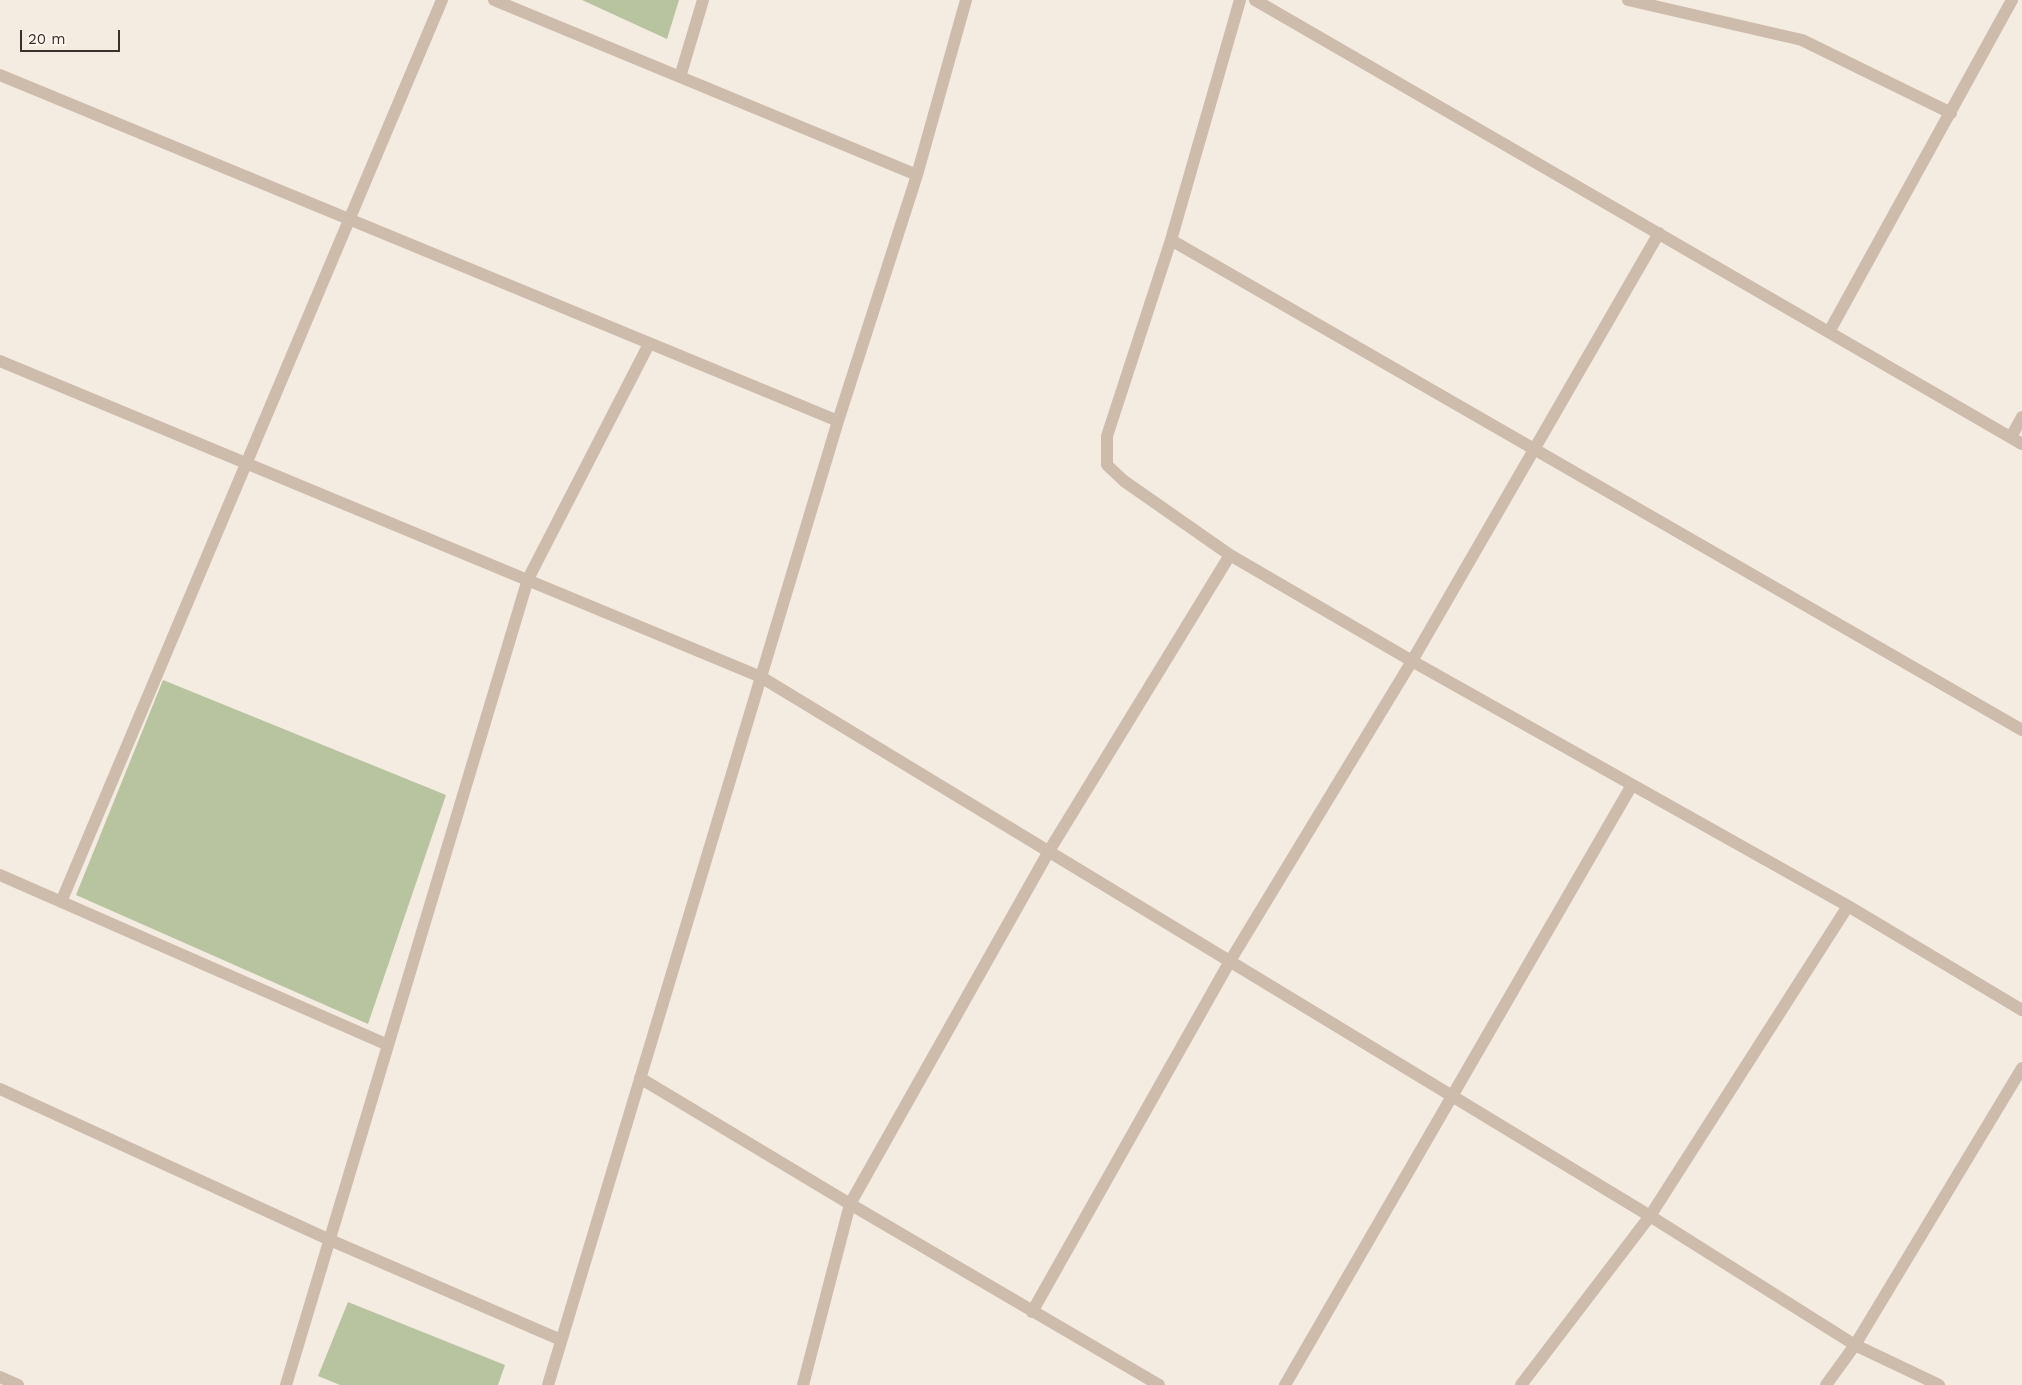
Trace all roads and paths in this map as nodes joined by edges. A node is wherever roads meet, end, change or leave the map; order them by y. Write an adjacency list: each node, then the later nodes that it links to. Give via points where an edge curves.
1 (442, 0): 13 (street)
2 (494, 0): 10 (street)
3 (703, 0): 10 (street)
4 (966, 0): 12 (street)
5 (1240, 0): 15 (street)
6 (1255, 0): 14 (street)
7 (1628, 0): 11 (street, via 1802,40)
8 (2012, 0): 11 (street)
9 (0, 75): 13 (street)
10 (680, 77): 12 (street)
11 (1951, 113): 16 (street)
12 (917, 175): 20 (street)
13 (349, 219): 17 (street); 23 (street)
14 (1659, 233): 16 (street); 22 (street)
15 (1171, 240): 22 (street); 24 (street, via 1107,436 1107,465 1124,481)
16 (1830, 332): 21 (street)
17 (649, 344): 20 (street); 25 (street)
18 (0, 361): 23 (street)
19 (2022, 417): 21 (street)
20 (838, 421): 27 (street)
21 (2016, 440)
22 (1535, 450): 26 (street); 28 (street)
23 (246, 465): 25 (street); 32 (street)
24 (1230, 555): 26 (street); 30 (street)
25 (528, 579): 27 (street); 36 (street)
26 (1412, 661): 29 (street); 34 (street)
27 (761, 677): 30 (street); 38 (street)
28 (2022, 730)
29 (1632, 785): 33 (street); 40 (street)
30 (1049, 851): 34 (street); 41 (street)
31 (0, 875): 32 (street)
32 (61, 902): 36 (street)
33 (1848, 906): 35 (street); 42 (street)
34 (1230, 961): 40 (street); 44 (street)
35 (2022, 1010)
36 (388, 1045): 43 (street)
37 (2022, 1068): 46 (street)
38 (640, 1078): 41 (street); 45 (street)
39 (0, 1089): 43 (street)
40 (1452, 1096): 42 (street); 53 (street)
41 (850, 1204): 44 (street); 51 (street)
42 (1650, 1216): 46 (street); 54 (street)
43 (330, 1240): 45 (street); 49 (street)
44 (1032, 1312): 52 (street)
45 (561, 1340): 50 (street)
46 (1855, 1346): 55 (street); 56 (street)
47 (0, 1377): 48 (street)
48 (18, 1385)
49 (286, 1385)
50 (548, 1385)
51 (803, 1385)
52 (1159, 1385)
53 (1286, 1385)
54 (1521, 1385)
55 (1826, 1385)
56 (1939, 1385)

